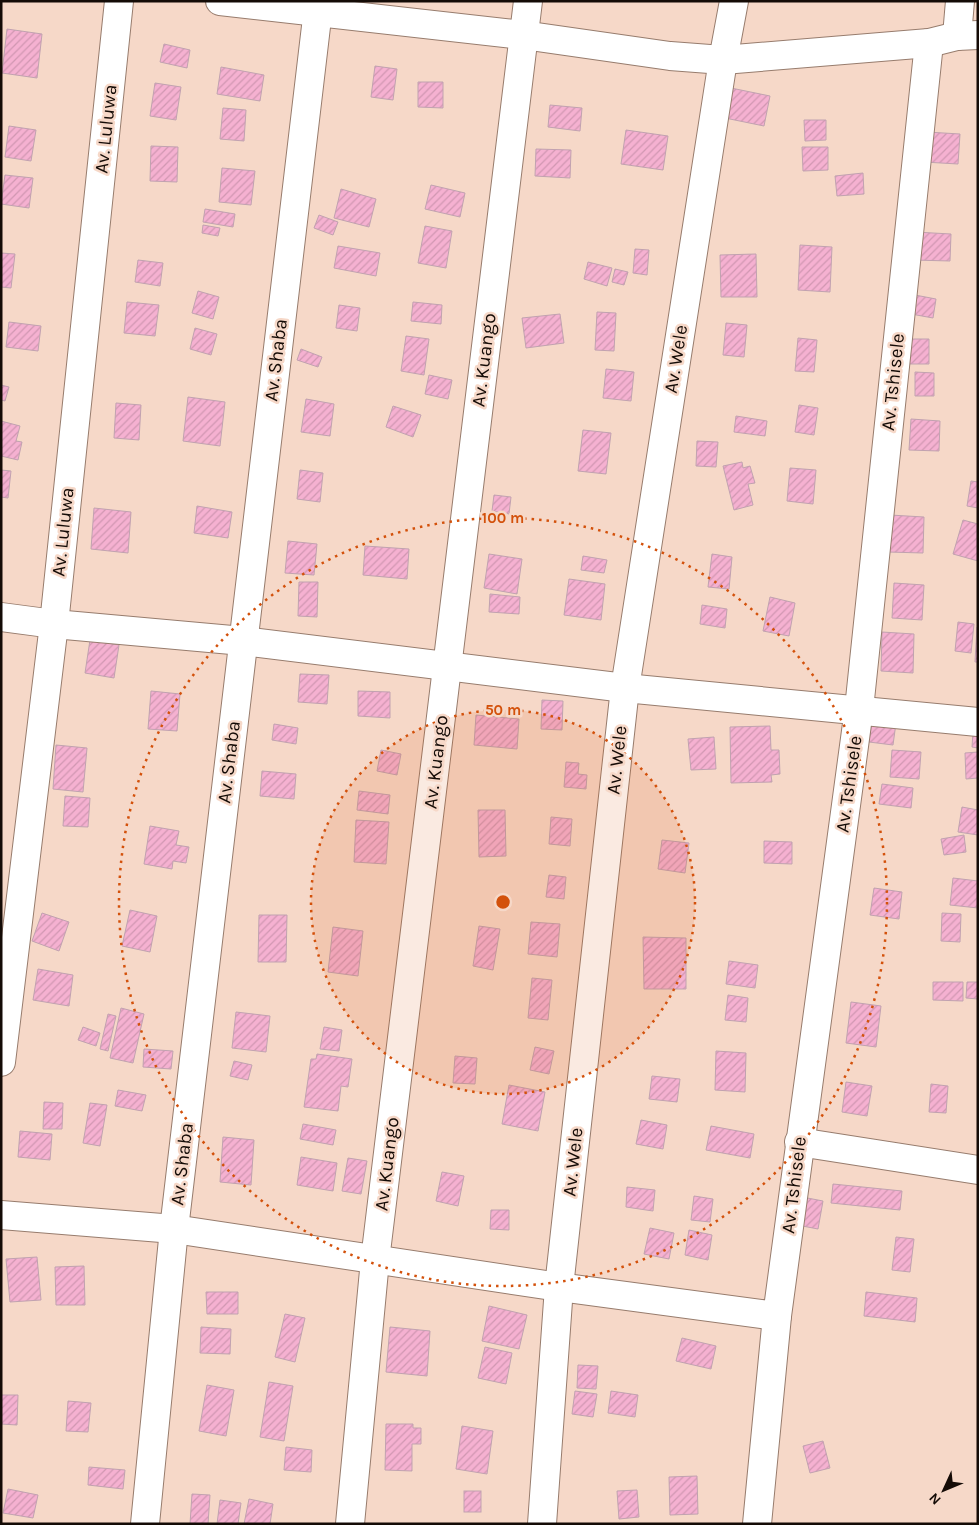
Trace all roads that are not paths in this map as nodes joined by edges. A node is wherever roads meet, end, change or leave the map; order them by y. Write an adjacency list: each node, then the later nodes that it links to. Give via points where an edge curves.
1 (120, 1): 12 (street, Av. Luluwa)
2 (220, 1): 6 (street)
3 (528, 1): 7 (street, Av. Kuango)
4 (734, 1): 10 (street, Av. Wele)
5 (960, 1): 8 (street)
6 (318, 7): 7 (street); 13 (street, Av. Shaba)
7 (524, 36): 10 (street); 14 (street, Av. Kuango)
8 (967, 36): 9 (street)
9 (929, 43): 10 (street); 16 (street, Av. Tshisele)
10 (723, 60): 15 (street, Av. Wele)
11 (1, 617): 12 (street)
12 (54, 624): 13 (street); 18 (street, Av. Luluwa)
13 (243, 641): 14 (street); 22 (street, Av. Shaba)
14 (447, 668): 15 (street); 23 (street, Av. Kuango)
15 (625, 688): 16 (street); 24 (street, Av. Wele)
16 (859, 709): 17 (street); 19 (street, Av. Tshisele)
17 (978, 722)
18 (1, 1062)
19 (799, 1142): 20 (street); 25 (street, Av. Tshisele)
20 (978, 1170)
21 (1, 1215): 22 (street)
22 (174, 1229): 23 (street); 26 (street, Av. Shaba)
23 (375, 1260): 24 (street); 27 (street, Av. Kuango)
24 (559, 1286): 25 (street); 28 (street, Av. Wele)
25 (777, 1316): 29 (street, Av. Tshisele)
26 (145, 1524)
27 (350, 1524)
28 (542, 1524)
29 (757, 1524)

